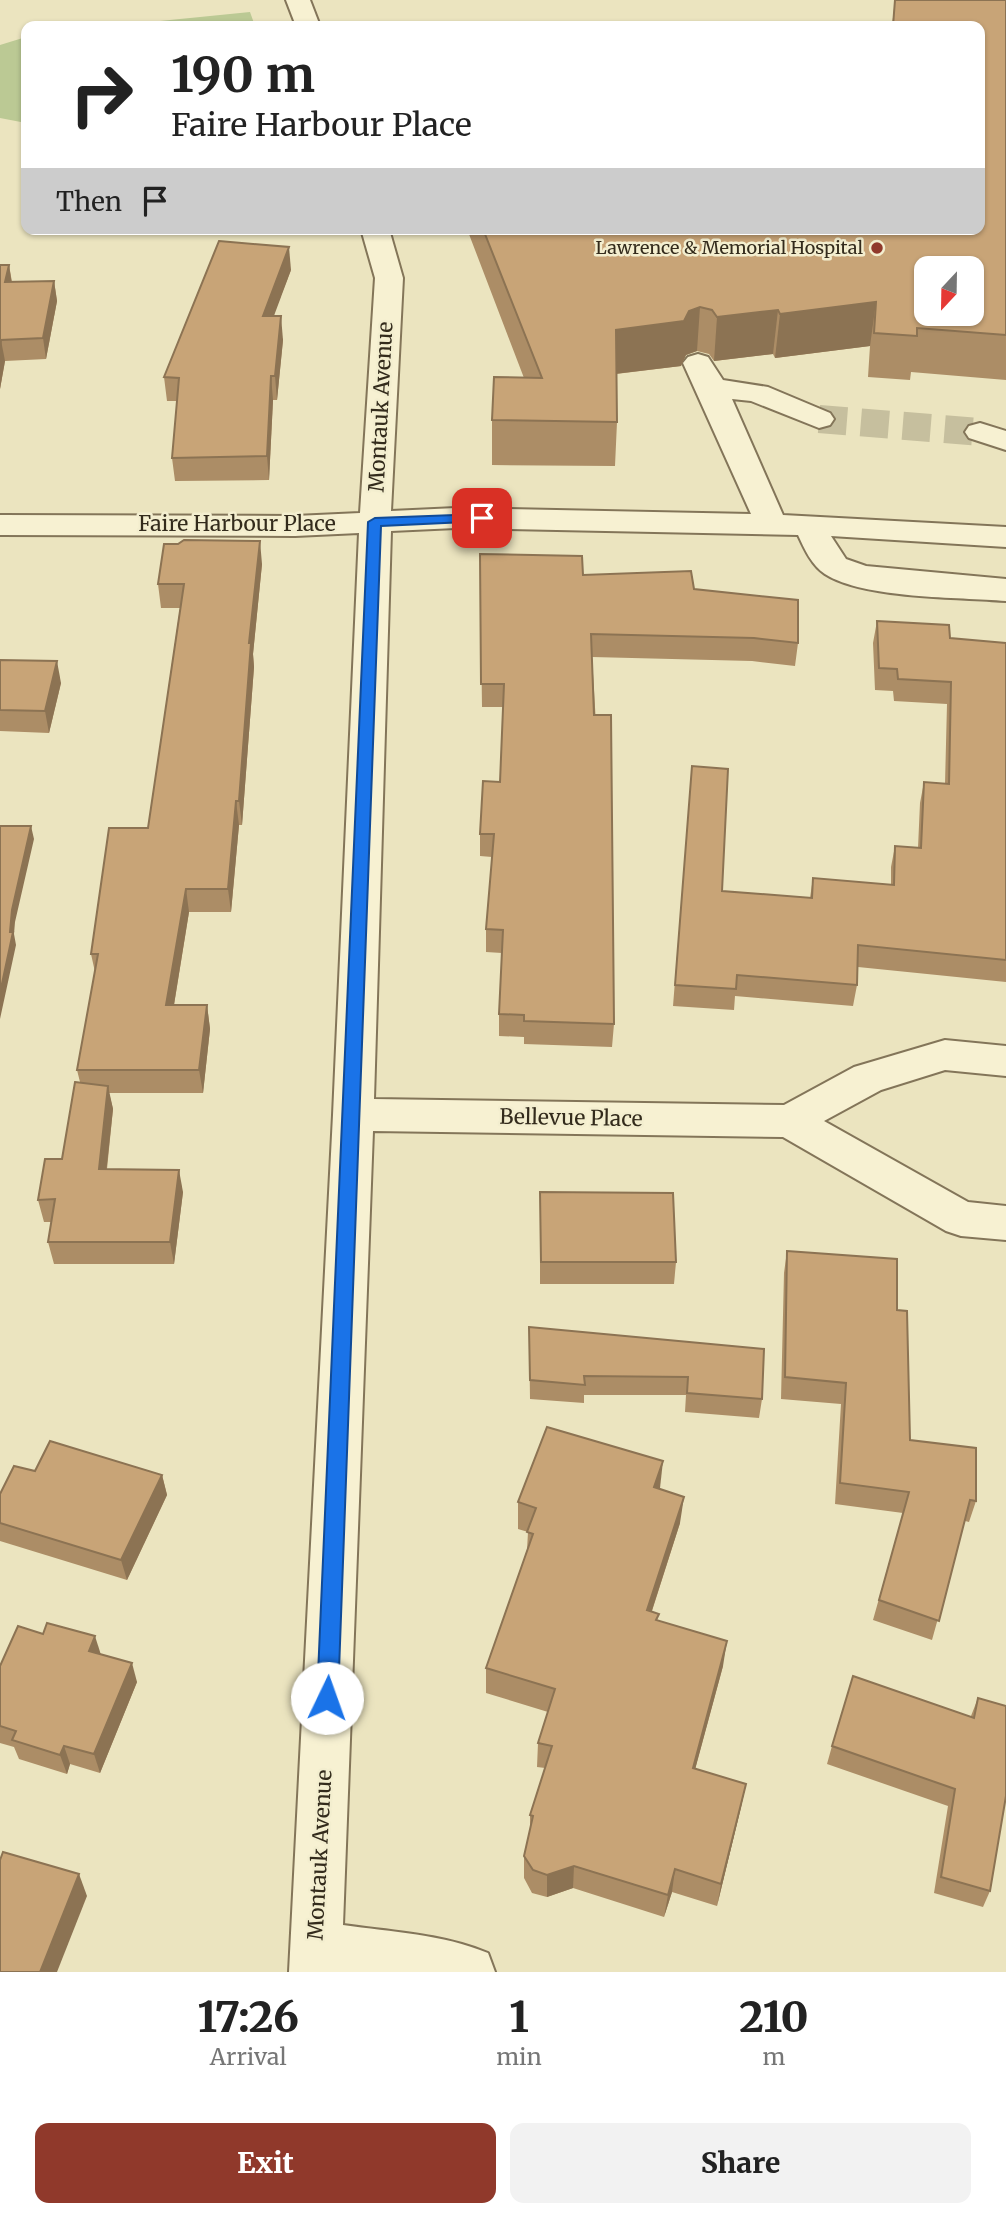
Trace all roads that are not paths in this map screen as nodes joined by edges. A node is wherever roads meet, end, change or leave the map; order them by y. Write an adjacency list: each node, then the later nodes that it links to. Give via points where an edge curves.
1 (298, 0): 2 (street)
2 (306, 21)
3 (377, 235): 5 (street, Montauk Avenue, via 388,278)
4 (819, 419): 6 (street, via 705,376)
5 (375, 522): 6 (street, Faire Harbour Place, via 456,517); 7 (street, Faire Harbour Place); 12 (street, Montauk Avenue)
6 (771, 524): 8 (street, Faire Harbour Place)
7 (0, 525)
8 (810, 525): 9 (street, Faire Harbour Place); 10 (street, via 822,551 838,568 885,580)
9 (1006, 537)
10 (1006, 590)
11 (1006, 1061): 13 (street, Bellevue Place, via 946,1055 867,1078)
12 (353, 1115): 13 (street, Bellevue Place); 15 (street, Montauk Avenue)
13 (789, 1121): 14 (street, Bellevue Place, via 961,1219)
14 (1006, 1223)
15 (316, 1960): 16 (street, via 446,1965)
16 (469, 1972)

